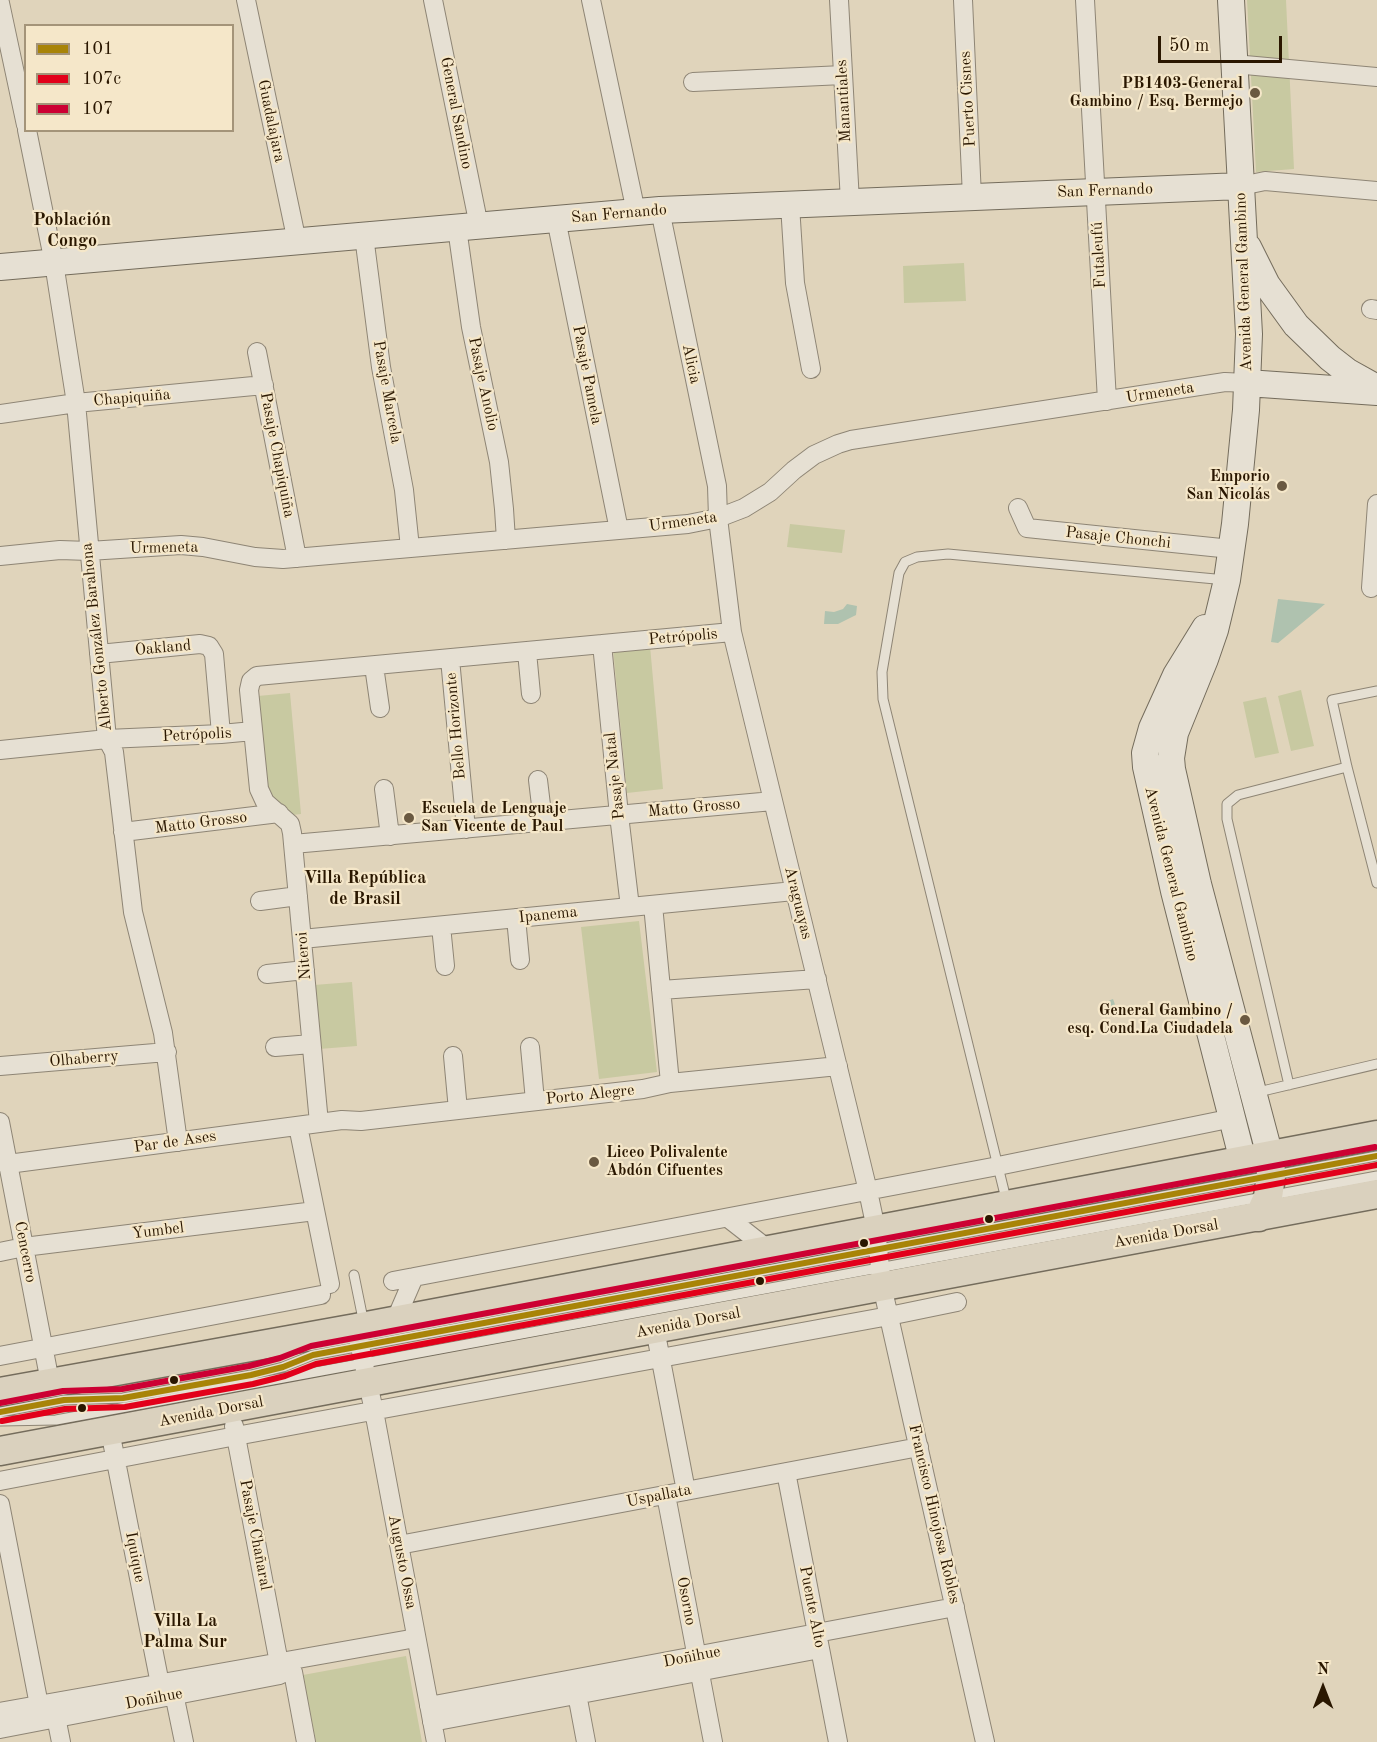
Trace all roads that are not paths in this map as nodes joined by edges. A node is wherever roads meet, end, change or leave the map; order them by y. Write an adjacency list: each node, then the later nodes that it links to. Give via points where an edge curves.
1 (246, 0): 26 (street, Guadalajara)
2 (434, 0): 23 (street, General Sandino)
3 (591, 0): 21 (street)
4 (838, 0): 10 (street, Manantiales)
5 (963, 0): 18 (street, Puerto Cisnes)
6 (1085, 0): 17 (street, Futaleufú)
7 (1231, 0): 9 (street, Avenida General Gambino)
8 (0, 3): 13 (street)
9 (1234, 64): 11 (street); 15 (street, Avenida General Gambino)
10 (843, 75): 12 (street); 19 (street, Manantiales)
11 (1377, 76)
12 (693, 82)
13 (24, 116)
14 (27, 132): 27 (street, Alberto González Barahona)
15 (1240, 186): 16 (street, via 1265,181); 17 (street, San Fernando); 25 (street, Avenida General Gambino)
16 (1377, 190)
17 (1095, 192): 18 (street, San Fernando); 34 (street, Futaleufú)
18 (972, 197): 19 (street, San Fernando)
19 (850, 202): 20 (street, San Fernando)
20 (790, 205): 21 (street, San Fernando); 30 (street, via 795,283)
21 (648, 211): 22 (street, San Fernando); 39 (street, Alicia, via 717,486)
22 (556, 219): 23 (street, San Fernando); 40 (street, Pasaje Pamela)
23 (468, 227): 24 (street, San Fernando); 41 (street, Pasaje Anolio, via 471,327 499,462)
24 (364, 236): 26 (street, San Fernando); 42 (street, Pasaje Marcela)
25 (1243, 237): 31 (street, Avenida General Gambino, via 1249,334); 33 (street, via 1267,285 1296,325 1329,358)
26 (297, 242): 27 (street, San Fernando)
27 (54, 263): 28 (street, San Fernando); 35 (street, Alberto González Barahona)
28 (0, 267)
29 (257, 352): 32 (street, Pasaje Chapiquiña)
30 (811, 369)
31 (1247, 383): 33 (street, Urmeneta); 34 (street, Urmeneta, via 1225,382); 43 (street, Avenida General Gambino)
32 (264, 385): 35 (street, Chapiquiña); 46 (street, Pasaje Chapiquiña)
33 (1377, 390)
34 (1107, 402): 39 (street, Urmeneta, via 838,444 804,462 757,501)
35 (75, 403): 36 (street, Chapiquiña); 44 (street, Alberto González Barahona)
36 (0, 414)
37 (1377, 504): 47 (street)
38 (1018, 508): 43 (street, Pasaje Chonchi, via 1027,528)
39 (718, 518): 40 (street, Urmeneta); 49 (street, Araguayas)
40 (619, 530): 41 (street, Urmeneta)
41 (506, 540): 42 (street, Urmeneta)
42 (410, 548): 46 (street, Urmeneta)
43 (1232, 549): 48 (street, Avenida General Gambino)
44 (88, 551): 45 (street, Urmeneta); 46 (street, Urmeneta, via 181,545 255,557); 52 (street, Alberto González Barahona)
45 (0, 556)
46 (297, 558)
47 (1371, 588)
48 (1225, 590): 74 (street, Avenida General Gambino, via 1205,660 1175,733 1171,758); 76 (street, Avenida General Gambino, via 1176,675 1148,741 1146,767); 112 (lane, via 1178,576 948,554 917,557 905,562 899,573 882,672 883,699)
49 (732, 632): 50 (street, Petrópolis); 65 (street, Araguayas)
50 (602, 645): 51 (street, Petrópolis); 67 (street, Pasaje Natal)
51 (527, 652): 53 (street, Petrópolis); 56 (street)
52 (99, 654): 59 (street, Oakland, via 209,646 214,654); 60 (street, Alberto González Barahona)
53 (450, 659): 54 (street, Petrópolis); 69 (street, Bello Horizonte)
54 (374, 666): 57 (street); 58 (street, Petrópolis, via 257,676 249,686)
55 (1377, 691): 62 (lane, via 1332,700)
56 (531, 694)
57 (380, 708)
58 (254, 731): 59 (street, Petrópolis); 66 (street, Niteroi, via 259,789 265,802)
59 (221, 734): 60 (street, Petrópolis)
60 (107, 740): 61 (street, Petrópolis); 70 (street, Alberto González Barahona, via 114,752)
61 (0, 750)
62 (1347, 767): 73 (lane); 99 (lane, via 1238,795 1227,804 1227,819)
63 (538, 780): 68 (street)
64 (384, 789): 71 (street)
65 (773, 801): 67 (street, Matto Grosso); 75 (street, Araguayas)
66 (279, 813): 70 (street, Matto Grosso); 72 (street, Niteroi, via 290,824)
67 (619, 815): 68 (street, Matto Grosso); 80 (street, Pasaje Natal)
68 (543, 822): 69 (street, Matto Grosso)
69 (466, 829): 71 (street, Matto Grosso)
70 (123, 832): 93 (street, Alberto González Barahona, via 134,922)
71 (390, 836): 72 (street, Matto Grosso)
72 (293, 844): 77 (street, Niteroi)
73 (1377, 883)
74 (1198, 884): 76 (street); 100 (street, Avenida General Gambino)
75 (794, 891): 79 (street, Ipanema); 88 (street, Araguayas)
76 (1174, 891): 103 (street, Avenida General Gambino)
77 (298, 896): 78 (street); 83 (street, Niteroi)
78 (260, 901)
79 (653, 905): 80 (street, Ipanema); 89 (street)
80 (630, 907): 81 (street, Ipanema)
81 (516, 918): 82 (street, Ipanema); 84 (street)
82 (441, 926): 83 (street, Ipanema); 85 (street)
83 (302, 939): 86 (street, Niteroi)
84 (520, 960)
85 (445, 966)
86 (305, 970): 87 (street); 90 (street, Niteroi)
87 (267, 974)
88 (817, 979): 89 (street); 97 (street, Araguayas)
89 (661, 990): 98 (street)
90 (312, 1044): 91 (street); 106 (street, Niteroi)
91 (275, 1047)
92 (530, 1047): 101 (street)
93 (167, 1052): 96 (street, Olhaberry); 109 (street, Alberto González Barahona)
94 (453, 1056): 102 (street)
95 (1377, 1065): 99 (lane)
96 (0, 1066)
97 (838, 1066): 98 (street, Porto Alegre); 115 (street, Araguayas)
98 (670, 1083): 101 (street, Porto Alegre)
99 (1289, 1085): 100 (lane)
100 (1254, 1093): 114 (street, Avenida General Gambino)
101 (535, 1101): 102 (street, Porto Alegre)
102 (458, 1110): 104 (street, Porto Alegre)
103 (1233, 1118): 112 (street); 114 (street, Avenida General Gambino)
104 (342, 1120): 106 (street, Par de Ases)
105 (0, 1122): 111 (street, Cencerro)
106 (319, 1123): 107 (street, Par de Ases)
107 (298, 1125): 109 (street, Par de Ases); 118 (street)
108 (1377, 1135): 114 (main road, Avenida Dorsal)
109 (178, 1142): 111 (street, Par de Ases)
110 (1377, 1156): 114 (lane)
111 (4, 1163): 120 (street, Cencerro)
112 (998, 1166): 115 (street); 117 (lane)
113 (1377, 1176): 114 (lane)
114 (1262, 1181): 116 (main road, Avenida Dorsal); 117 (main road, Avenida Dorsal); 123 (main road, Avenida Dorsal); 123 (lane)
115 (868, 1191): 119 (street); 123 (street, Araguayas)
116 (1377, 1194)
117 (1007, 1205): 123 (main road, Avenida Dorsal)
118 (315, 1211): 120 (street, Yumbel); 131 (street, via 325,1289)
119 (728, 1218): 121 (street); 125 (street)
120 (24, 1247): 122 (street, Yumbel); 131 (street, Cencerro)
121 (769, 1250): 123 (main road, Avenida Dorsal); 129 (main road, Avenida Dorsal)
122 (0, 1252)
123 (879, 1258): 128 (street, Francisco Hinojosa Robles); 130 (main road, Avenida Dorsal); 132 (lane); 132 (lane)
124 (354, 1275): 132 (lane)
125 (414, 1277): 126 (street); 129 (street)
126 (393, 1281)
127 (957, 1302): 128 (street, Avenida Dorsal)
128 (889, 1316): 134 (street, Avenida Dorsal); 143 (street, Francisco Hinojosa Robles)
129 (395, 1321): 132 (main road, Avenida Dorsal)
130 (655, 1329): 132 (main road, Avenida Dorsal); 134 (street)
131 (43, 1348): 133 (street); 135 (street, Cencerro)
132 (363, 1349): 135 (main road, Avenida Dorsal); 137 (main road, Avenida Dorsal); 138 (street, Augusto Ossa); 139 (lane, via 313,1355 251,1375 123,1398 64,1400); 140 (lane, via 56,1420)
133 (0, 1356)
134 (660, 1358): 138 (street, Avenida Dorsal); 148 (street)
135 (50, 1382): 136 (main road, Avenida Dorsal)
136 (0, 1392)
137 (231, 1408): 141 (main road, Avenida Dorsal); 142 (street, Pasaje Chañaral)
138 (374, 1411): 142 (street, Avenida Dorsal); 151 (street, Augusto Ossa)
139 (0, 1412)
140 (0, 1421)
141 (110, 1431): 144 (main road, Avenida Dorsal); 145 (street, Iquique)
142 (236, 1436): 145 (street, Avenida Dorsal); 156 (street, Pasaje Chañaral)
143 (919, 1447): 146 (street, Uspallata); 152 (street, Francisco Hinojosa Robles)
144 (0, 1451)
145 (116, 1460): 147 (street, Avenida Dorsal); 157 (street, Iquique)
146 (786, 1472): 148 (street, Uspallata); 154 (street, Puente Alto)
147 (0, 1481)
148 (686, 1491): 149 (street, Uspallata)
149 (666, 1495): 151 (street, Uspallata); 155 (street, Osorno)
150 (0, 1504): 159 (street)
151 (399, 1545): 153 (street, Augusto Ossa)
152 (955, 1607): 154 (street, Doñihue); 170 (street, Francisco Hinojosa Robles)
153 (416, 1638): 156 (street, Doñihue); 161 (street, Augusto Ossa)
154 (818, 1641): 155 (street, Doñihue); 169 (street, Puente Alto)
155 (698, 1664): 158 (street, Doñihue); 161 (street, Doñihue); 168 (street, Osorno)
156 (291, 1665): 157 (street, Doñihue); 165 (street, Pasaje Chañaral)
157 (169, 1687): 159 (street, Doñihue); 164 (street, Iquique)
158 (577, 1694): 161 (street, Doñihue); 167 (street)
159 (50, 1709): 160 (street, Doñihue); 162 (street, Doñihue); 163 (street)
160 (0, 1712)
161 (431, 1714): 166 (street, Augusto Ossa)
162 (0, 1729)
163 (62, 1742)
164 (184, 1742)
165 (306, 1742)
166 (436, 1742)
167 (586, 1742)
168 (713, 1742)
169 (838, 1742)
170 (985, 1742)

